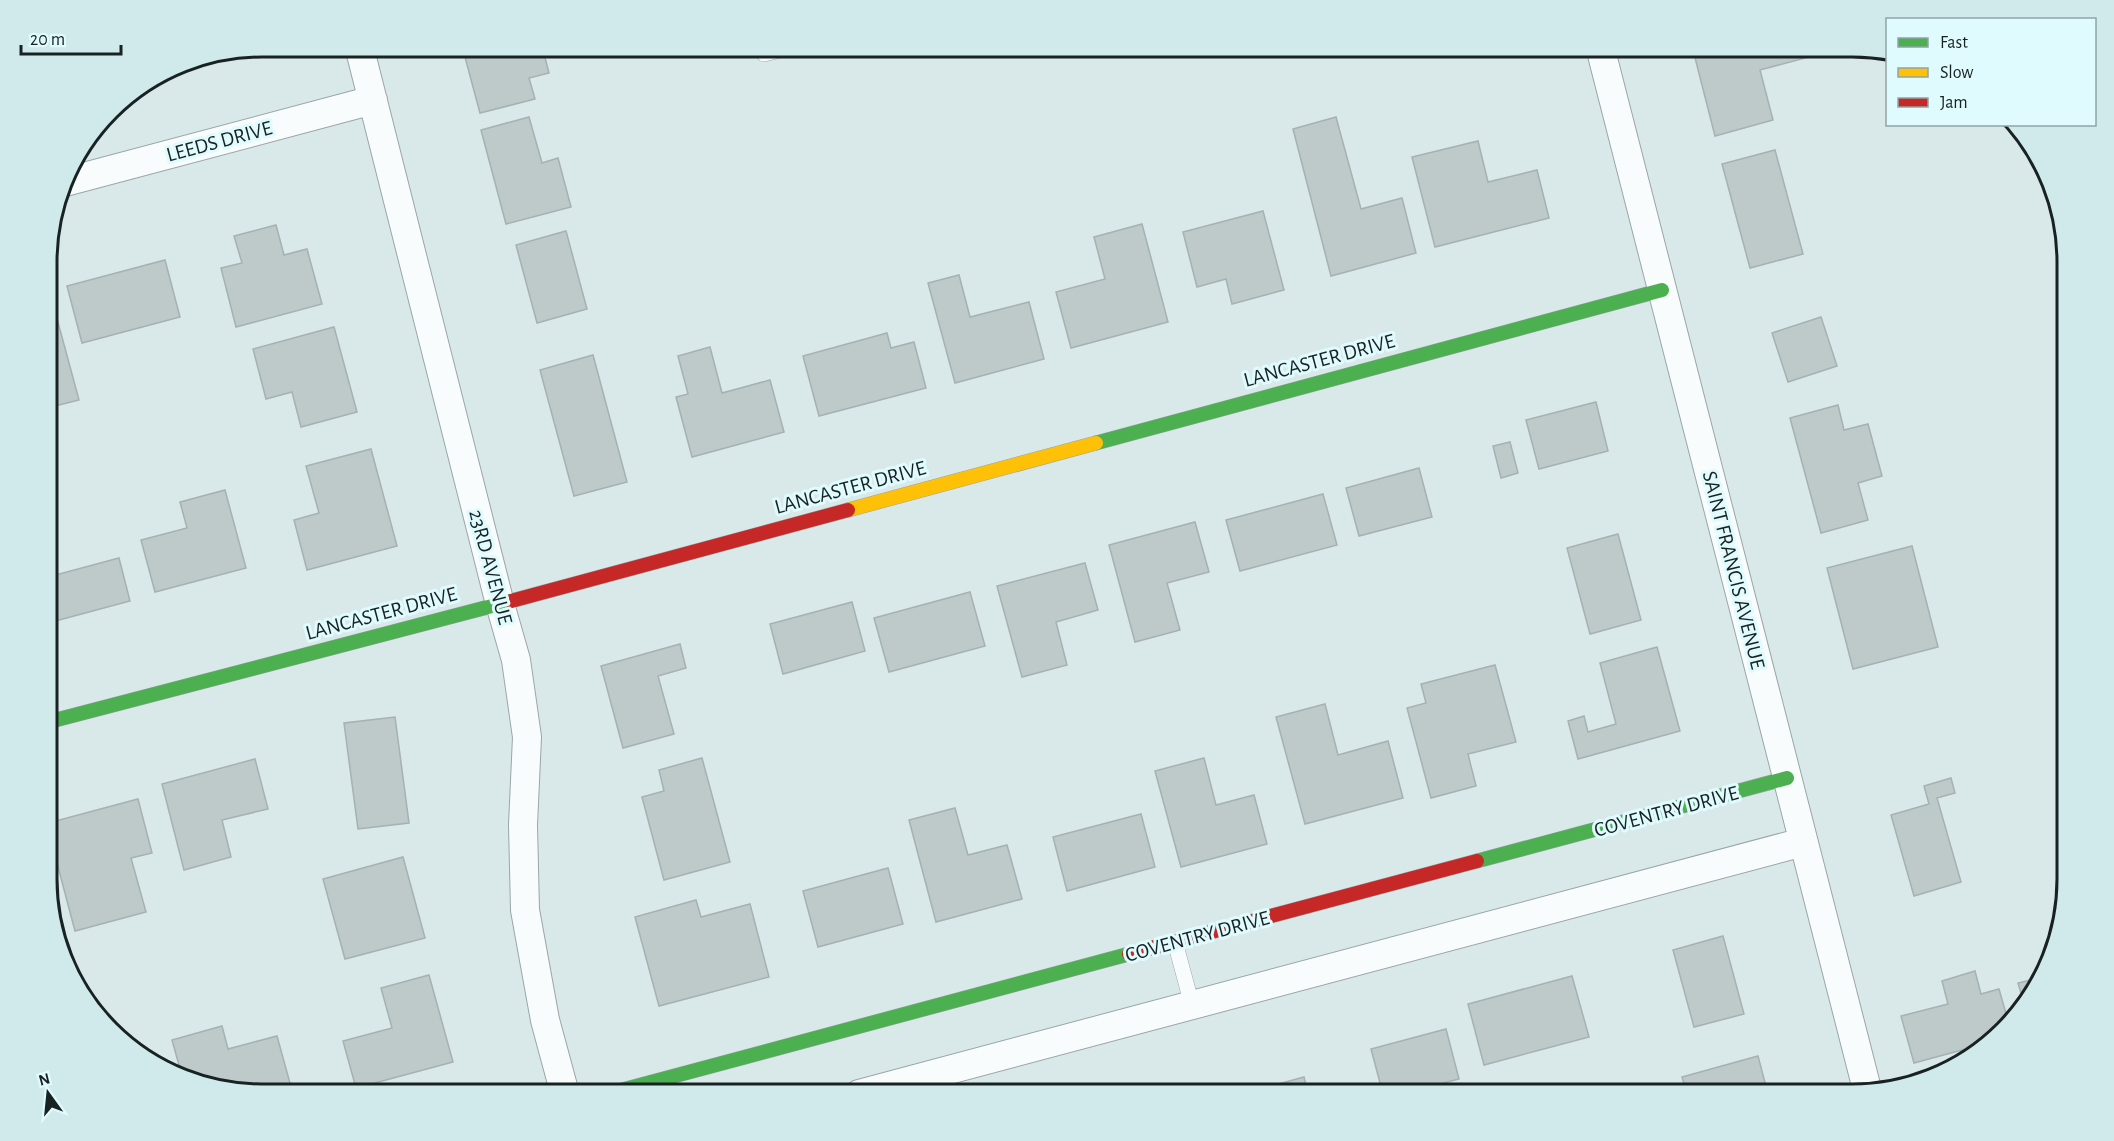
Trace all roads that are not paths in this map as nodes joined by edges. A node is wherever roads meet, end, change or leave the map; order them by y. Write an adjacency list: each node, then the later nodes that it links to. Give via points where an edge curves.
1 (362, 57): 3 (street, 23RD AVENUE)
2 (1603, 57): 5 (street, SAINT FRANCIS AVENUE)
3 (373, 100): 4 (street, LEEDS DRIVE); 6 (street, 23RD AVENUE)
4 (75, 179)
5 (1662, 290): 6 (street, LANCASTER DRIVE); 8 (street, SAINT FRANCIS AVENUE)
6 (500, 604): 7 (street, LANCASTER DRIVE); 12 (street, 23RD AVENUE, via 516,660 526,737 522,825 525,910 545,1020)
7 (57, 720)
8 (1787, 778): 9 (street, SAINT FRANCIS AVENUE); 10 (street, COVENTRY DRIVE)
9 (1803, 842): 11 (street); 15 (street, SAINT FRANCIS AVENUE)
10 (1175, 942): 11 (lane); 13 (street, COVENTRY DRIVE)
11 (1192, 1005): 14 (street)
12 (562, 1084)
13 (644, 1084)
14 (896, 1084)
15 (1866, 1084)

